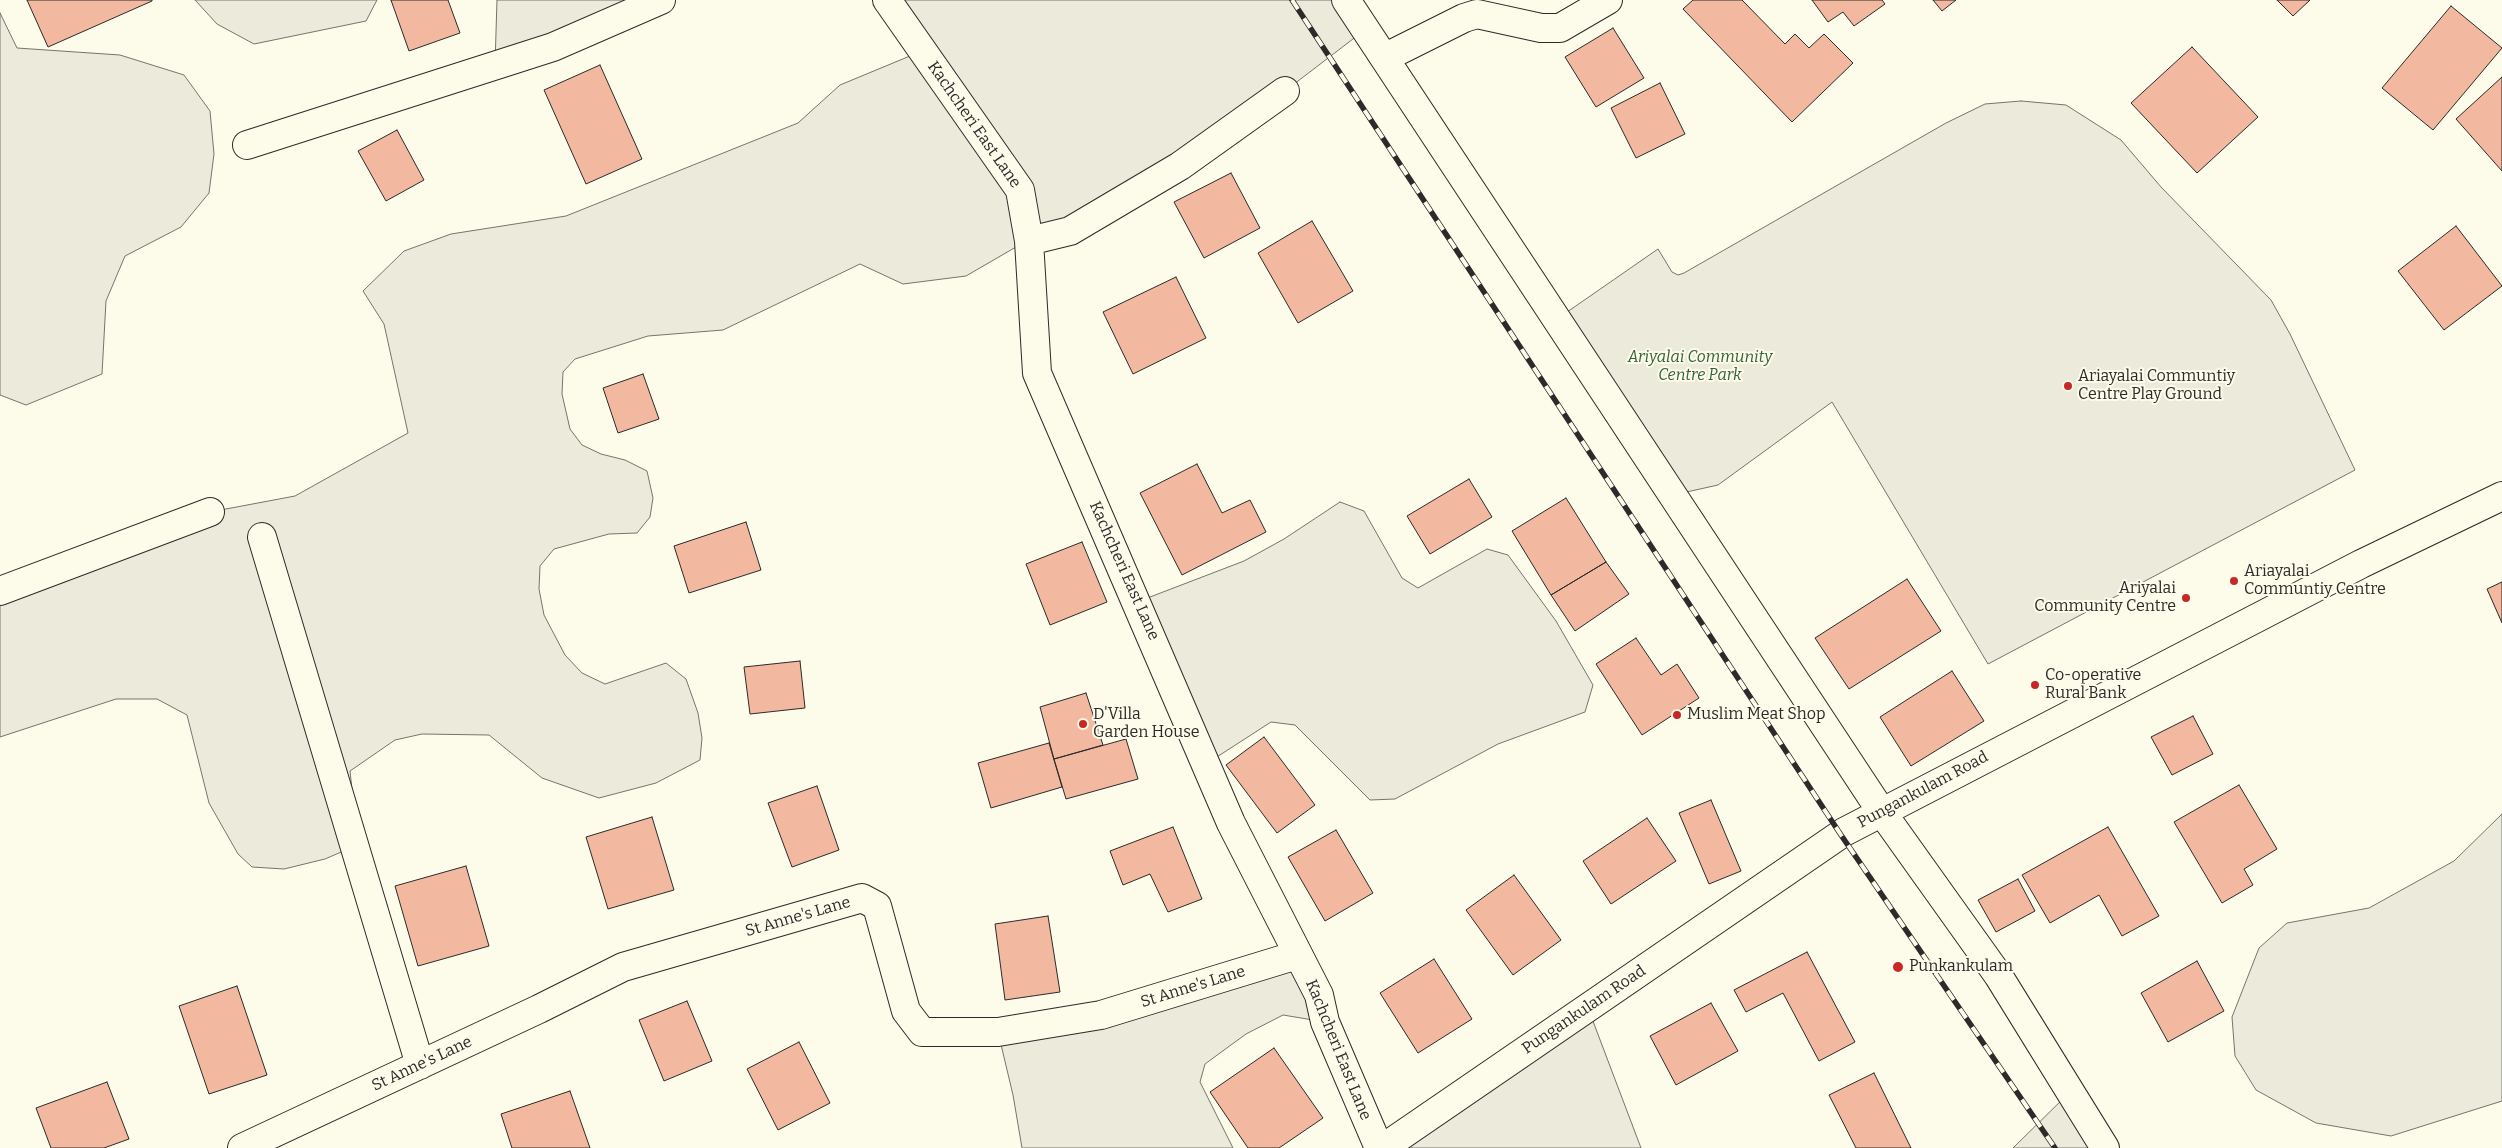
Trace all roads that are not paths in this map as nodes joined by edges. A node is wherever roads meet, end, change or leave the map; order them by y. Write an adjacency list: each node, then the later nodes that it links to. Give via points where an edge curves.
1 (661, 0): 7 (street, via 553,47)
2 (887, 0): 8 (street, Kachcheri East Lane, via 1020,190)
3 (1346, 0): 5 (street)
4 (1608, 0): 5 (street, via 1560,28 1541,28 1477,14)
5 (1386, 57): 13 (street)
6 (1285, 91): 8 (street, via 1163,176 1070,230)
7 (248, 145)
8 (1029, 241): 14 (street, Kachcheri East Lane, via 1037,373 1231,823)
9 (2502, 496): 13 (street, Pungankulam Road, via 2360,564)
10 (210, 512): 12 (street)
11 (262, 536): 15 (street)
12 (0, 591)
13 (1881, 811): 18 (street, Pungankulam Road, via 1844,832); 19 (street, via 1998,975)
14 (1296, 955): 15 (street, St Anne's Lane, via 1101,1015 998,1032 922,1032 906,1011 877,906 862,898 623,967); 17 (street, Kachcheri East Lane, via 1319,995 1325,1022)
15 (420, 1065): 16 (street, St Anne's Lane)
16 (242, 1148)
17 (1379, 1148)
18 (1383, 1148)
19 (2105, 1148)

